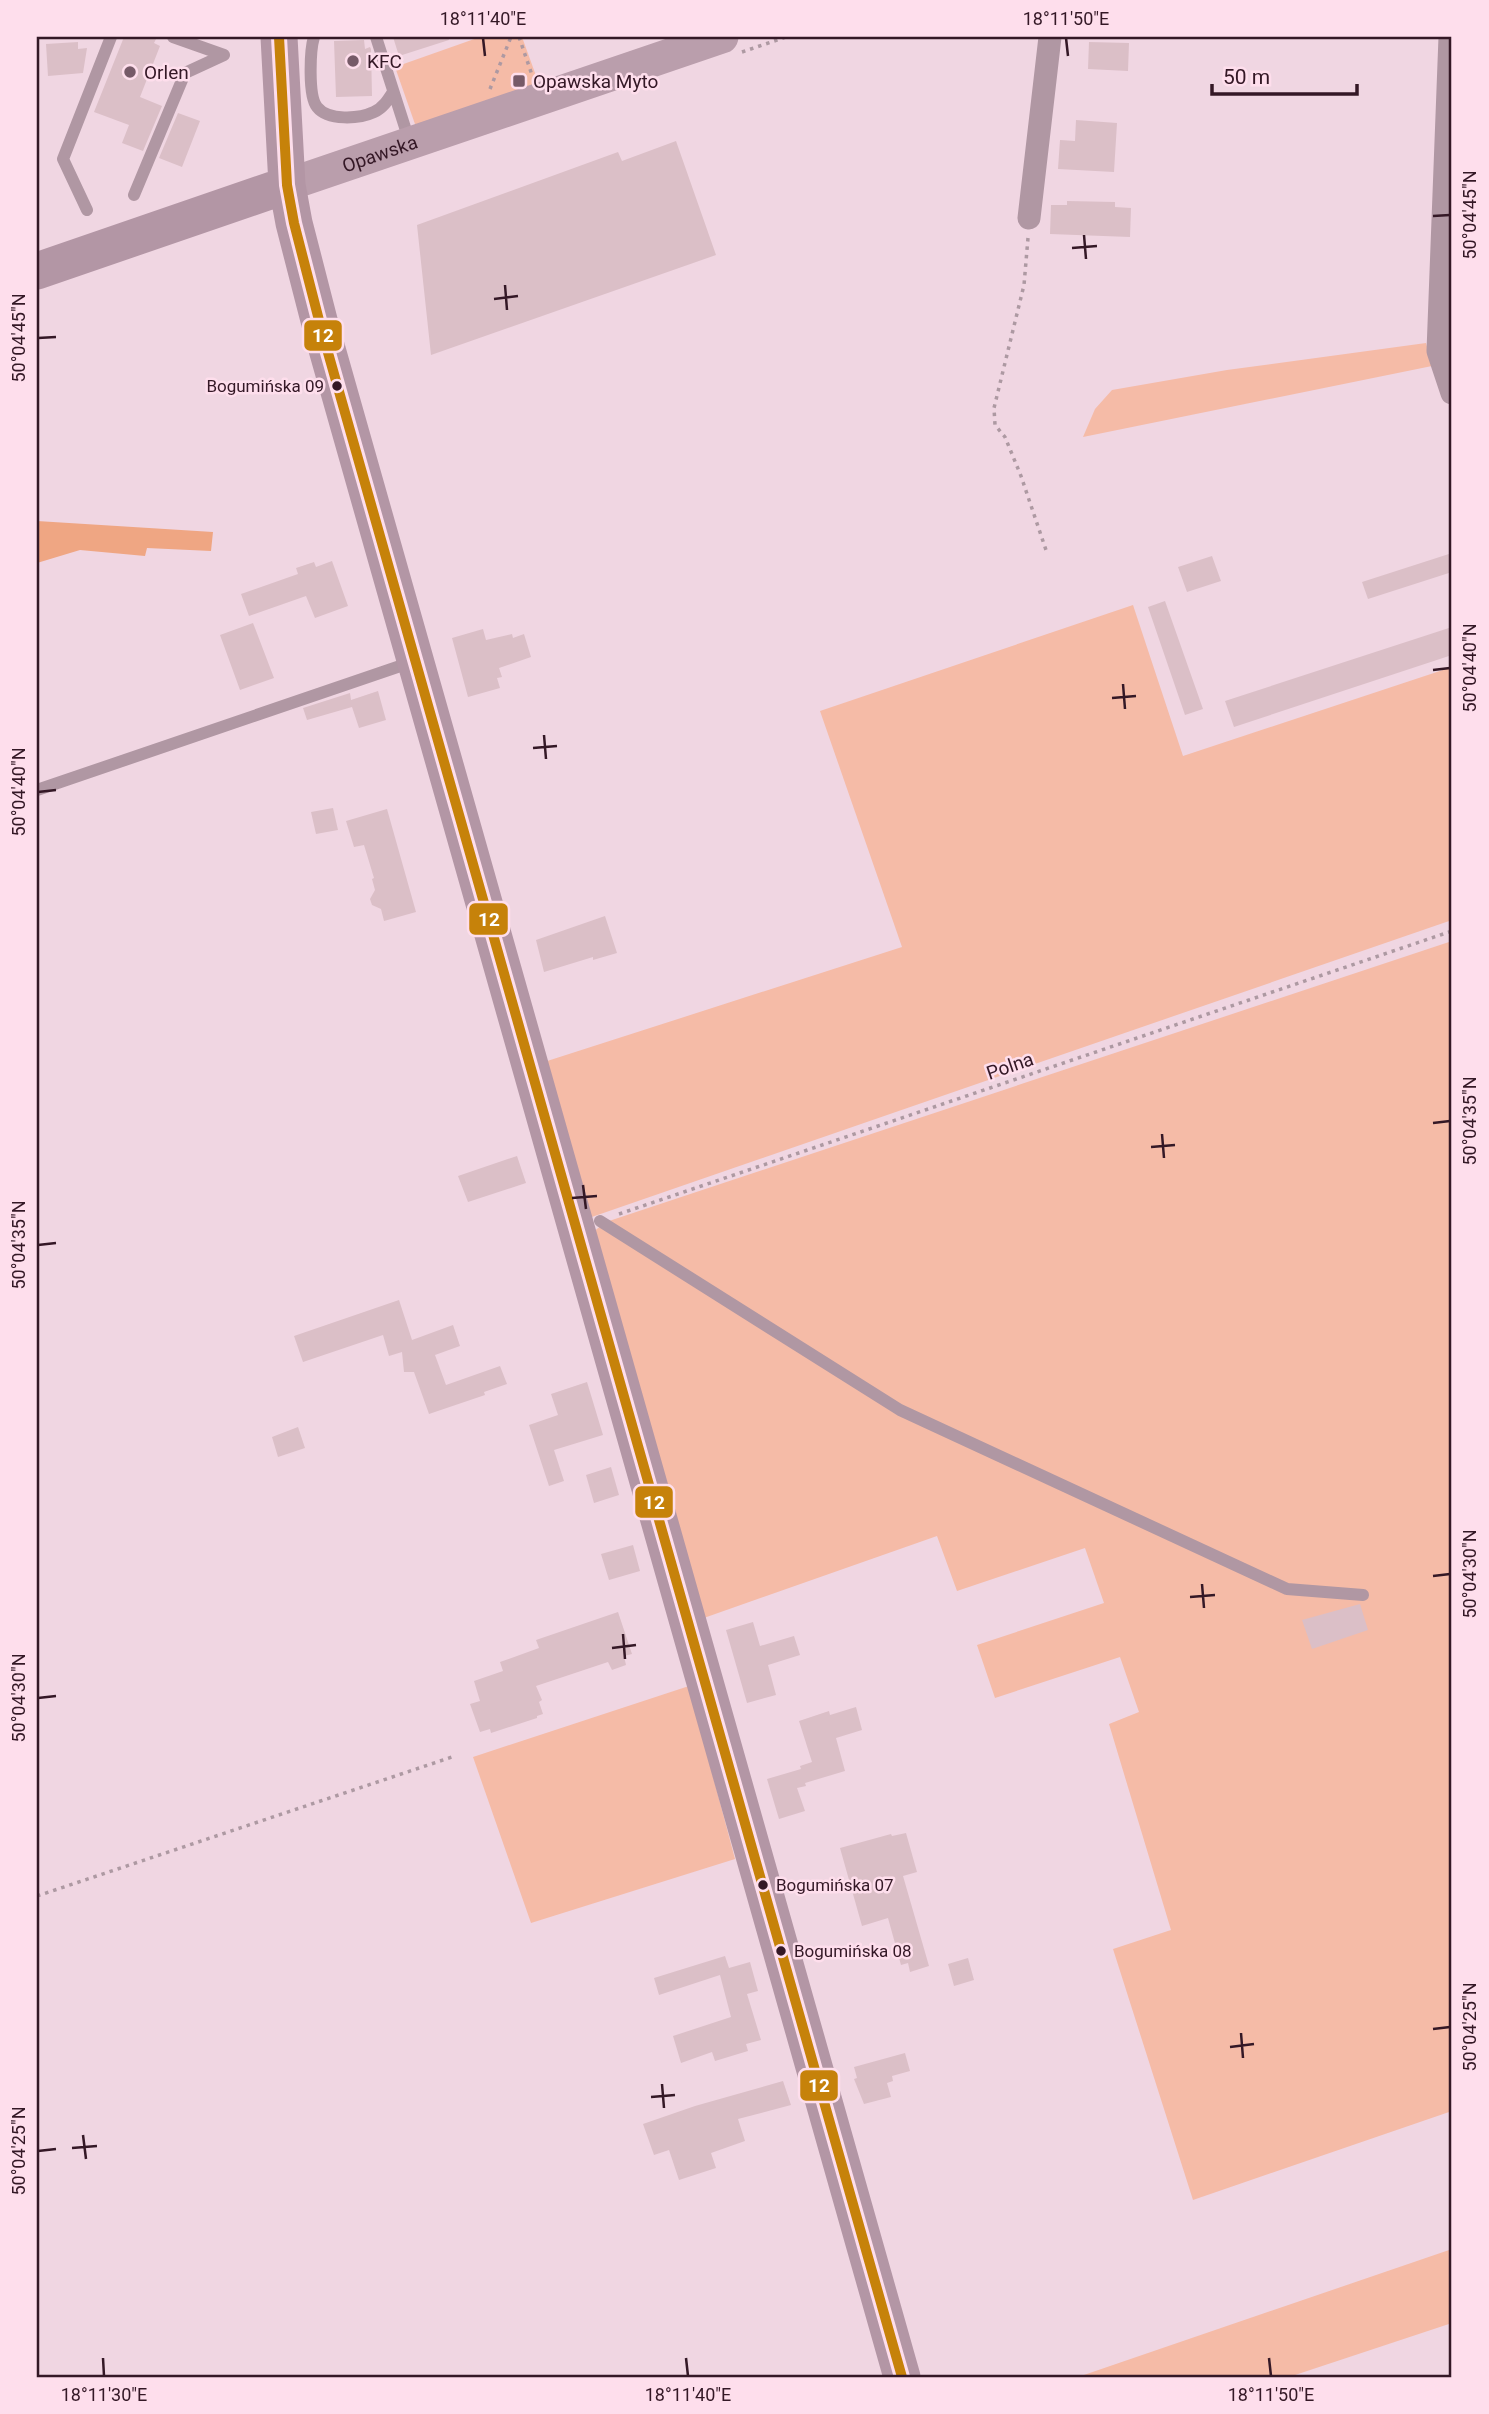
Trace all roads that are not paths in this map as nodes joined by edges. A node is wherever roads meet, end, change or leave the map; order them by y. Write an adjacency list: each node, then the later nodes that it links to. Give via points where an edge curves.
1 (111, 37): 13 (lane, via 63,159)
2 (173, 37): 12 (lane, via 224,55 185,73)
3 (279, 37): 11 (main road)
4 (314, 37): 9 (lane, via 312,90 314,104 325,115 373,113)
5 (376, 37): 9 (lane)
6 (722, 37): 10 (main road, Opawska)
7 (1050, 37): 14 (street)
8 (1450, 37): 16 (street, via 1438,351)
9 (393, 92): 10 (lane)
10 (410, 143): 11 (main road, Opawska)
11 (287, 186): 15 (main road, Opawska); 17 (main road, via 321,328)
12 (134, 195)
13 (87, 211)
14 (1029, 218)
15 (37, 271)
16 (1452, 393)
17 (416, 661): 18 (lane); 21 (main road)
18 (37, 790)
19 (600, 1221): 20 (lane, via 900,1410 1287,1590)
20 (1363, 1595)
21 (902, 2377)

